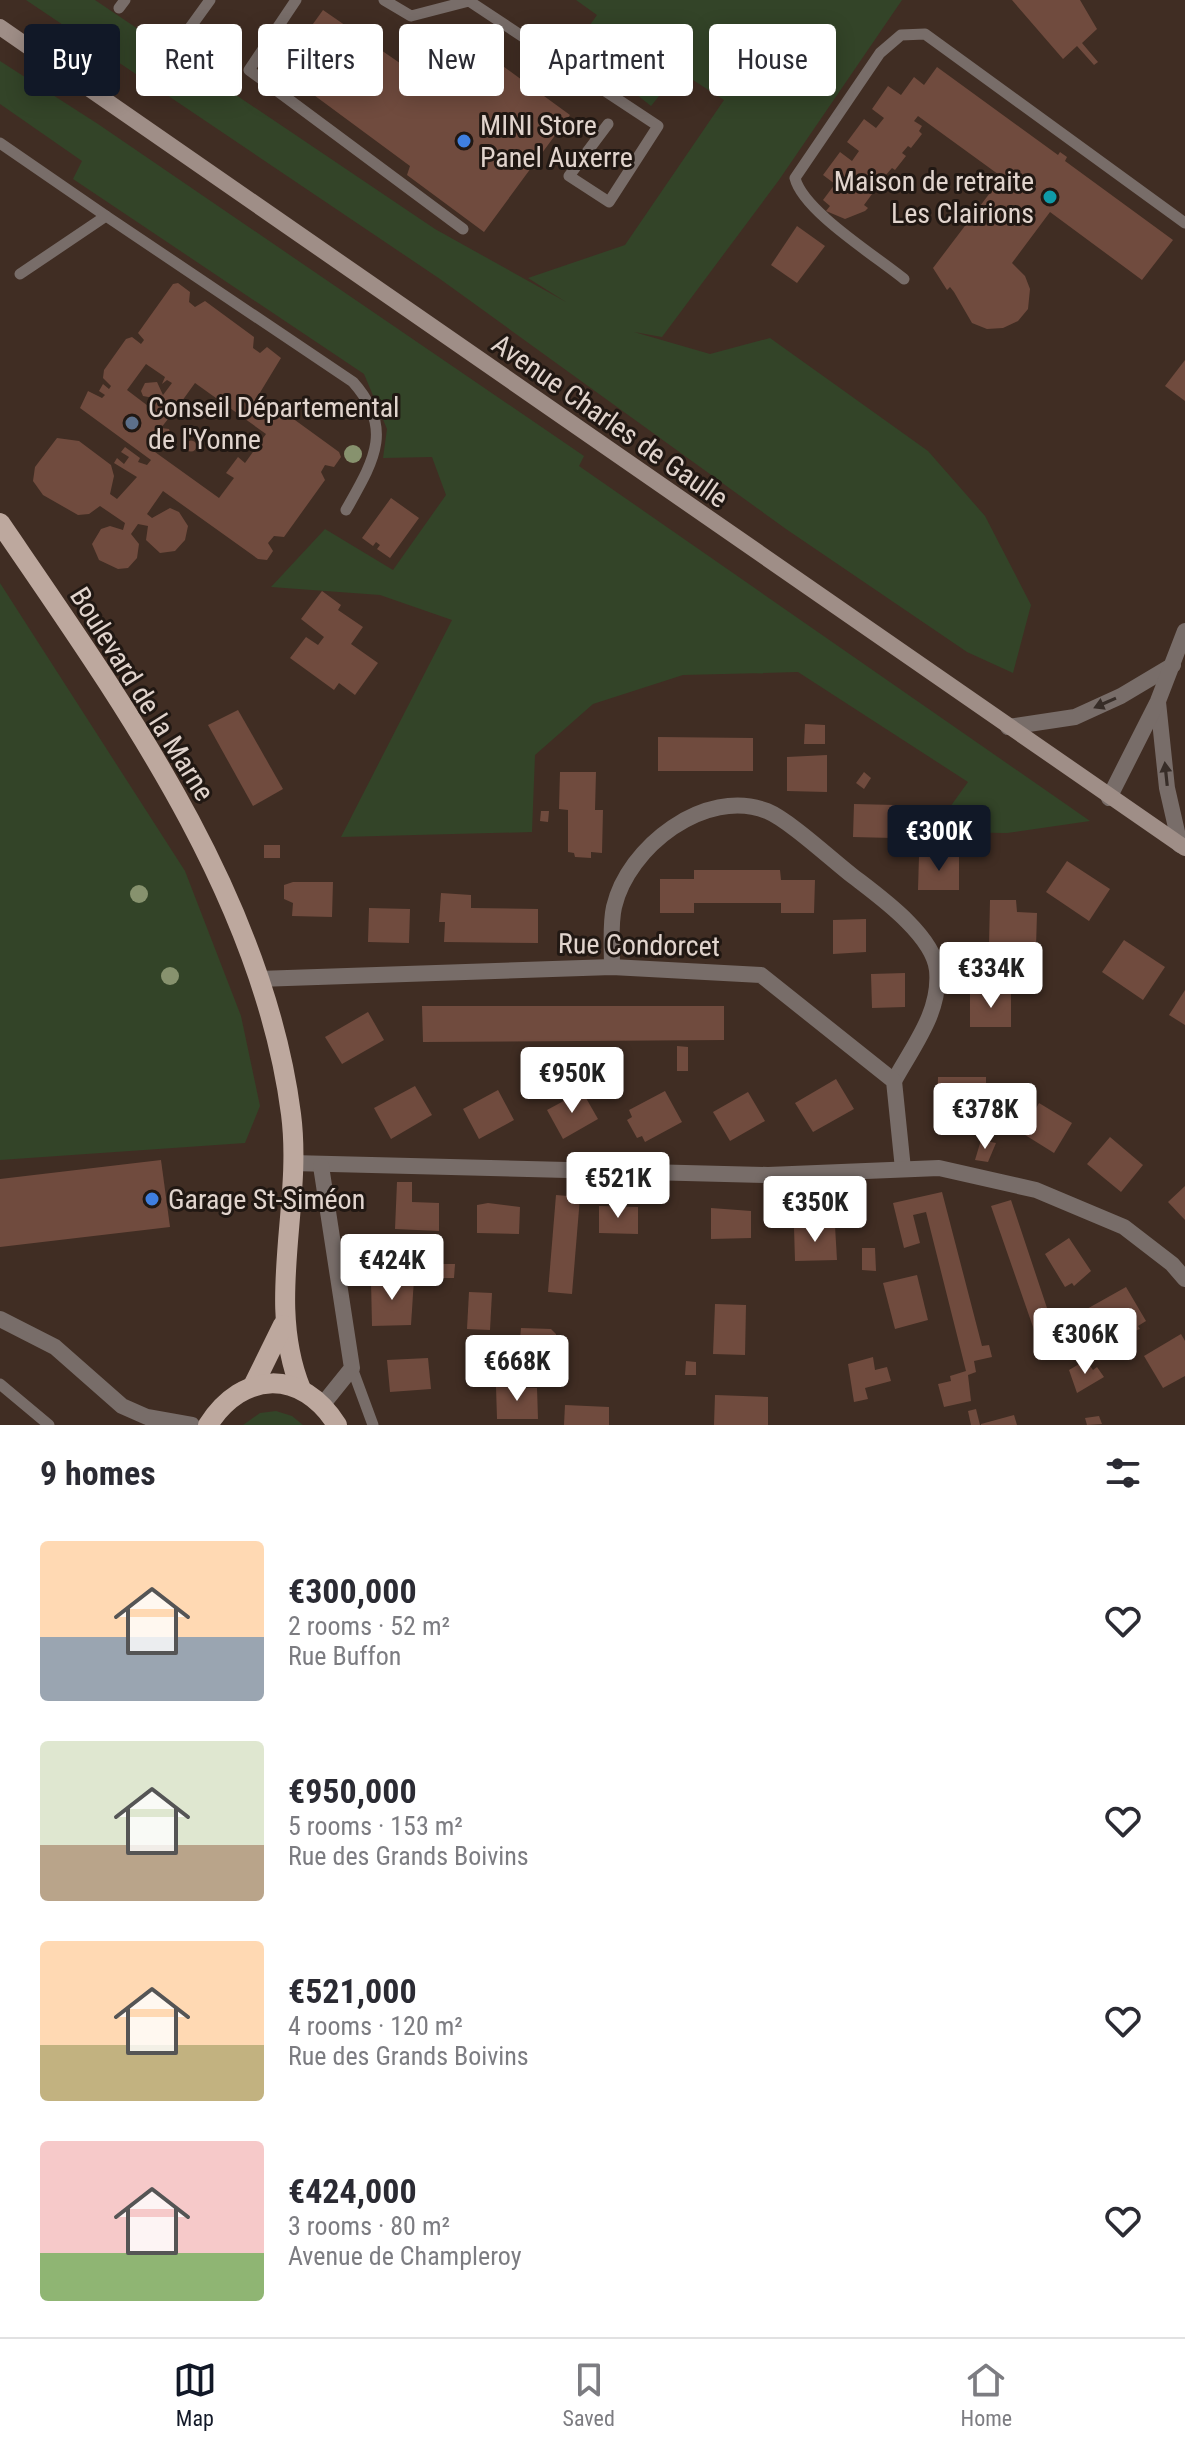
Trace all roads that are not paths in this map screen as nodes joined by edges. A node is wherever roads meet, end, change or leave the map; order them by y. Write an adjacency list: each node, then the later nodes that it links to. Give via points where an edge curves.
1 (210, 0): 4 (lane)
2 (296, 0): 10 (lane, via 249,70)
3 (384, 0): 6 (lane, via 411,16 469,1 658,126 609,202 569,176)
4 (193, 24)
5 (2, 30): 18 (main road, Avenue Charles de Gaulle)
6 (608, 124)
7 (0, 143): 8 (lane)
8 (106, 216): 11 (lane); 13 (lane, via 329,365 370,401 378,443)
9 (1185, 223): 12 (lane, via 925,34 901,35 880,53 795,178 799,192 815,207)
10 (463, 229)
11 (20, 274)
12 (904, 279)
13 (346, 510)
14 (0, 523): 22 (main road, Boulevard de la Marne, via 169,781 244,937)
15 (1185, 631): 16 (street)
16 (1173, 665): 17 (street); 18 (street, one-way to 18, via 1075,717)
17 (1158, 701): 19 (street); 20 (street, one-way to 17, via 1167,788)
18 (1008, 727): 19 (main road, Avenue Charles de Gaulle)
19 (1109, 798): 20 (main road, Avenue Charles de Gaulle)
20 (1183, 847)
21 (612, 967): 22 (street, Rue Condorcet); 23 (street, Rue Condorcet, via 761,975); 23 (street, via 614,906 654,839 706,809 739,805 768,811 899,912 937,967 935,1007)
22 (258, 979): 24 (main road, Boulevard de la Marne, via 291,1115)
23 (894, 1081): 26 (street)
24 (292, 1163): 25 (street); 29 (main road, Boulevard de la Marne)
25 (321, 1166): 26 (street, via 768,1175); 30 (street)
26 (903, 1169): 27 (street, via 939,1168 1036,1190 1124,1227)
27 (1185, 1279)
28 (0, 1319): 36 (street, via 55,1347 122,1406 147,1417)
29 (284, 1321): 32 (main road); 33 (main road)
30 (352, 1368): 34 (street); 39 (lane)
31 (0, 1384): 35 (lane)
32 (253, 1386): 33 (main road, via 277,1383); 37 (main road, via 230,1397)
33 (301, 1389): 34 (main road)
34 (323, 1404): 38 (main road)
35 (49, 1425)
36 (192, 1425)
37 (208, 1425)
38 (337, 1425)
39 (373, 1425)

